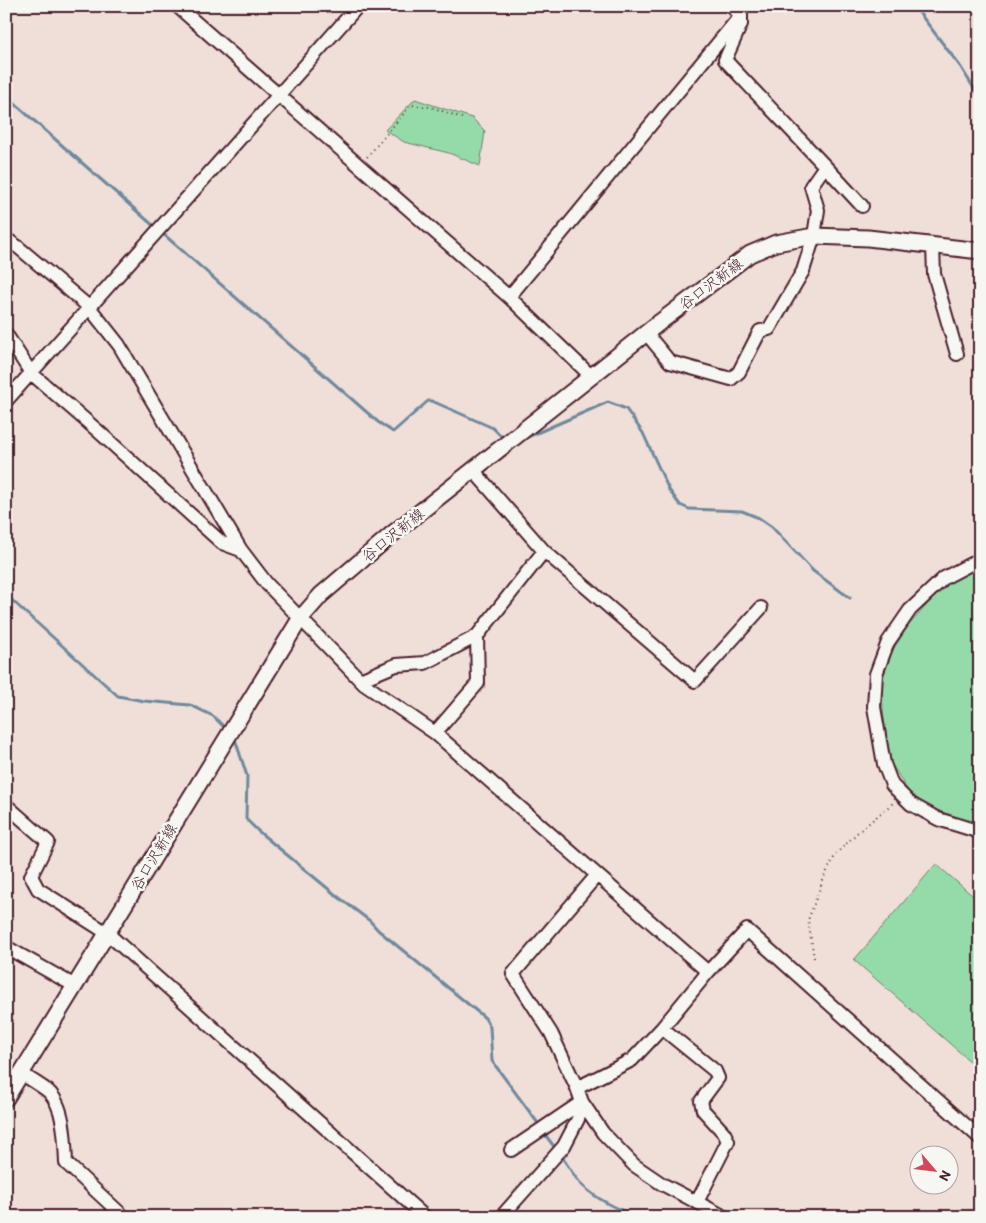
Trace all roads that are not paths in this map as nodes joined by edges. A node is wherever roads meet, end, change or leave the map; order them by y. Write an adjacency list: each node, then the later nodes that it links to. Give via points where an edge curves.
1 (177, 6): 5 (street)
2 (358, 6): 5 (street)
3 (731, 6): 4 (street)
4 (741, 15): 6 (street, via 741,24 726,60); 12 (street)
5 (278, 96): 12 (street); 13 (street)
6 (825, 166): 7 (street); 8 (street, via 812,186 818,210)
7 (862, 206)
8 (814, 236): 10 (main road, 谷口沢新線, via 868,238); 14 (main road, 谷口沢新線, via 776,243 750,254); 14 (street, via 803,271 769,329 760,331 731,379 670,362)
9 (6, 239): 13 (street)
10 (933, 246): 11 (main road, 谷口沢新線); 16 (street, via 934,274)
11 (980, 252)
12 (509, 297): 18 (street)
13 (89, 307): 17 (street); 21 (street, via 119,345)
14 (646, 333): 18 (main road, 谷口沢新線)
15 (6, 334): 17 (street)
16 (957, 354)
17 (31, 373): 19 (street); 21 (street, via 222,543)
18 (592, 377): 20 (main road, 谷口沢新線)
19 (6, 401)
20 (473, 470): 22 (street); 25 (main road, 谷口沢新線, via 391,535 322,595)
21 (241, 550): 25 (street)
22 (544, 551): 24 (street, via 695,681); 26 (street)
23 (980, 559): 30 (street, via 944,578 910,610 888,642 876,674 874,707 884,764 892,785 911,804 938,819)
24 (760, 608)
25 (300, 619): 27 (street); 32 (main road, 谷口沢新線)
26 (477, 636): 27 (street, via 425,663 396,665); 28 (street, via 478,683)
27 (360, 680): 28 (street)
28 (435, 733): 31 (street)
29 (6, 805): 32 (street, via 48,842 31,876 38,889)
30 (980, 832)
31 (597, 875): 34 (street); 38 (street, via 513,974 551,1034)
32 (107, 934): 35 (main road, 谷口沢新線); 45 (street)
33 (6, 948): 35 (street)
34 (708, 972): 36 (street); 41 (street, via 747,930)
35 (75, 986): 37 (main road, 谷口沢新線)
36 (662, 1028): 38 (street, via 632,1060); 43 (street, via 716,1071 718,1078 701,1101 703,1110 724,1132 728,1141)
37 (14, 1079): 39 (main road, 谷口沢新線); 44 (street, via 50,1092 64,1128 66,1163)
38 (577, 1088): 40 (street)
39 (6, 1098)
40 (582, 1102): 42 (street); 43 (street, via 603,1132 634,1166); 46 (street, via 578,1119 564,1146)
41 (980, 1138)
42 (511, 1150)
43 (697, 1202): 47 (street)
44 (124, 1217)
45 (425, 1217)
46 (501, 1217)
47 (725, 1217)

